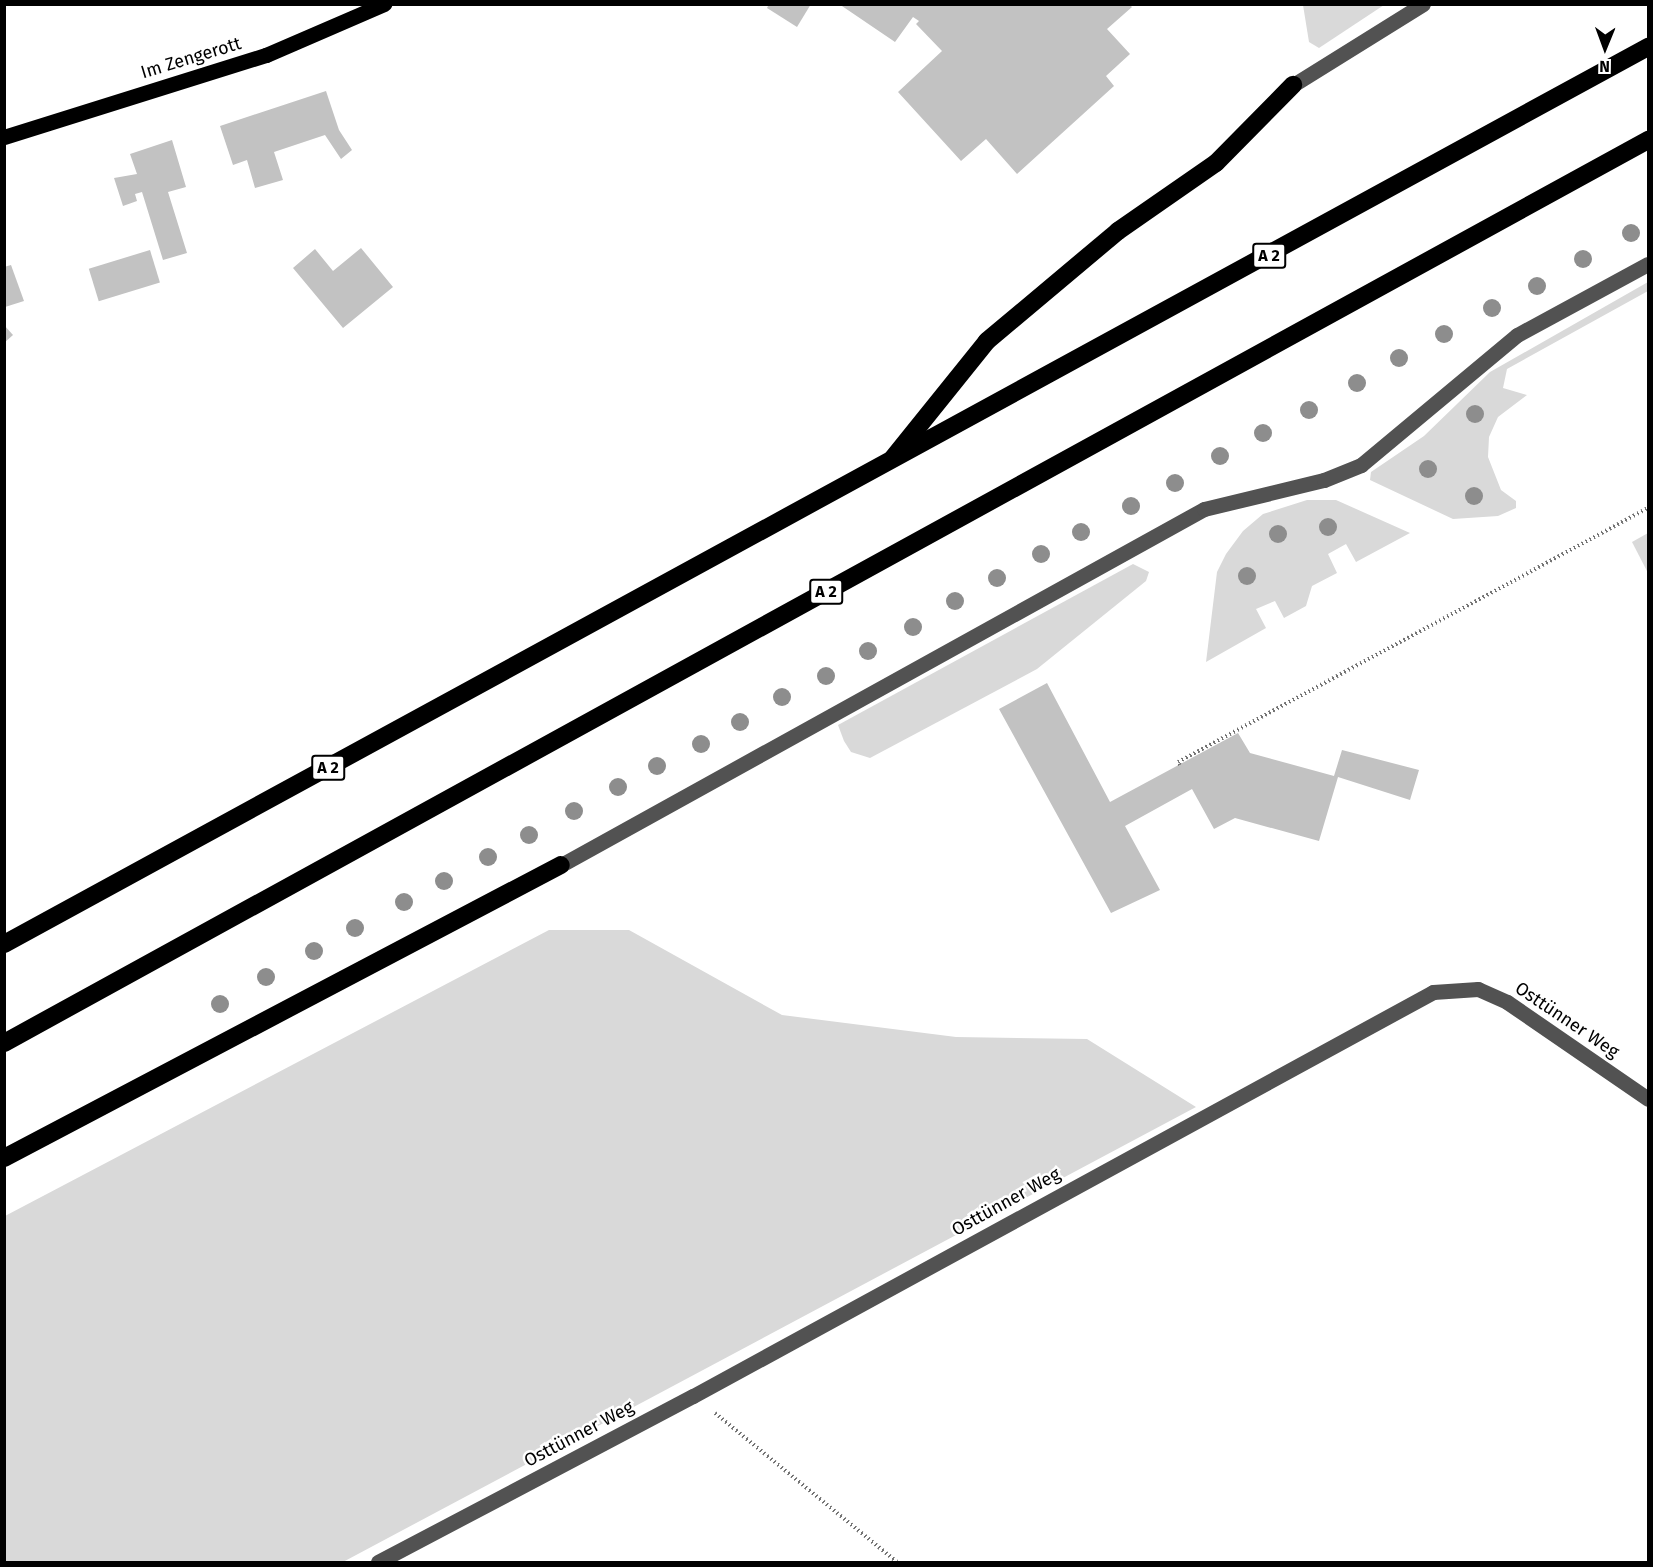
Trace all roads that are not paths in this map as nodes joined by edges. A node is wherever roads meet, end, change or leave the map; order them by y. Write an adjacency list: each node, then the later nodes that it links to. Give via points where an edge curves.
1 (384, 4): 5 (main road, Im Zengerott, via 266,55)
2 (1423, 4): 4 (street)
3 (1648, 47): 8 (highway, A 2)
4 (1293, 86): 8 (highway, via 1216,163 1118,231 987,341)
5 (4, 136)
6 (1648, 140): 11 (highway, A 2)
7 (1648, 264): 9 (street, via 1516,336 1432,404 1397,439 1361,465 1324,480 1204,509)
8 (889, 464): 10 (highway, A 2)
9 (561, 865): 13 (highway)
10 (4, 944)
11 (4, 1043)
12 (1648, 1099): 14 (street, Osttünner Weg, via 1507,1002 1478,989 1433,992 693,1396)
13 (4, 1158)
14 (378, 1563)

